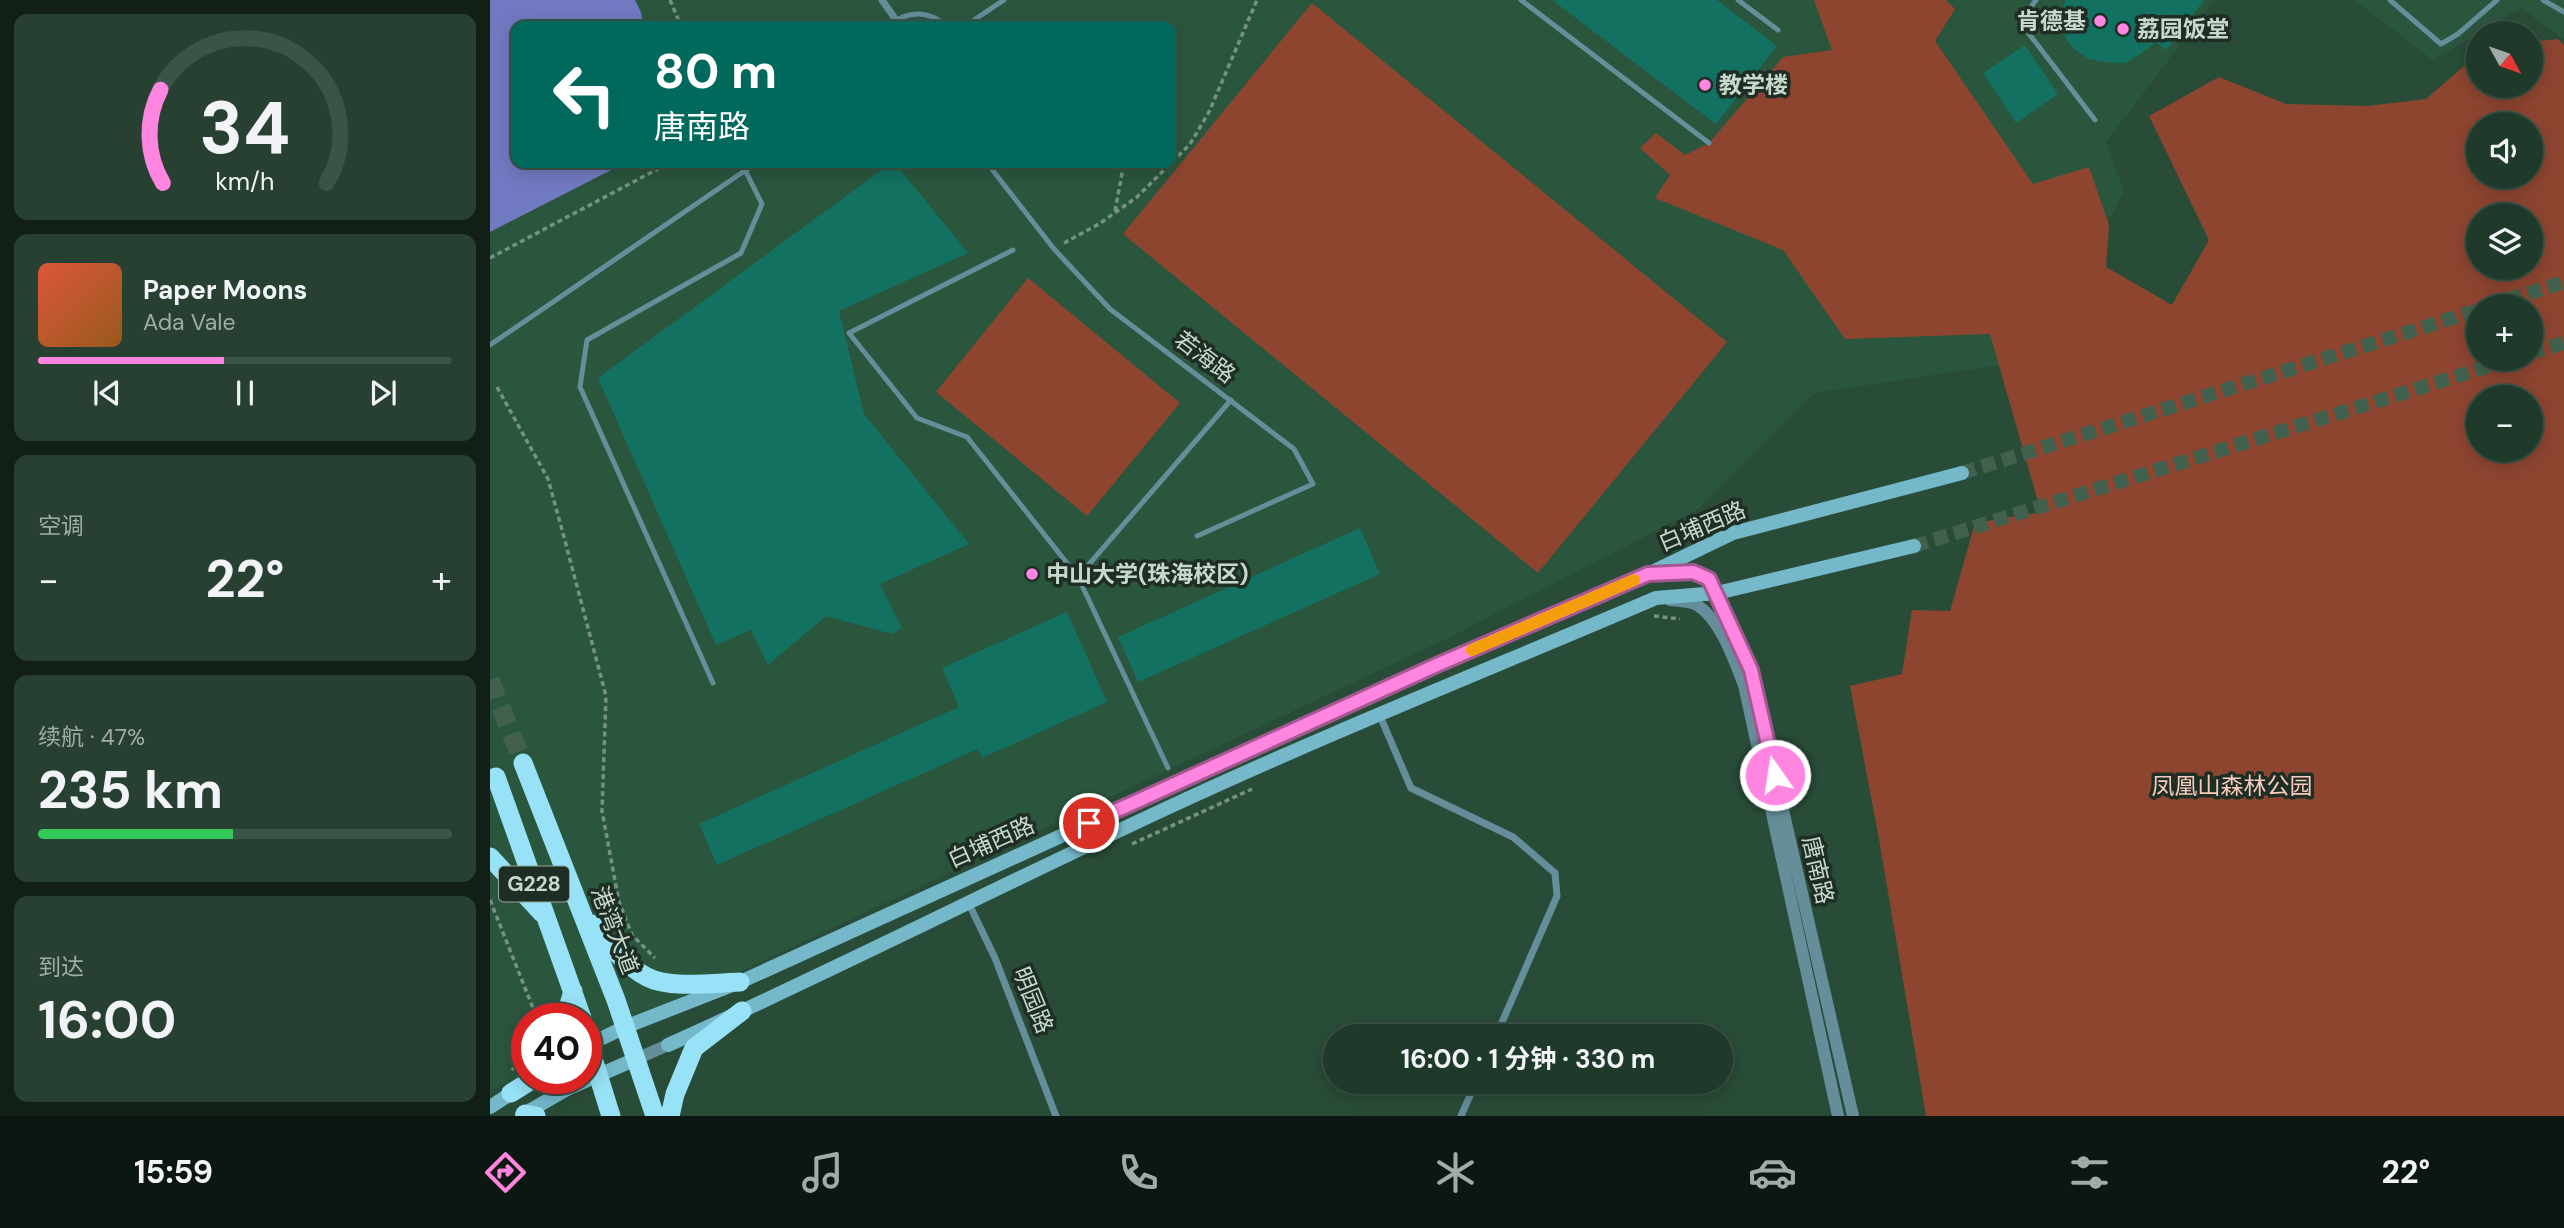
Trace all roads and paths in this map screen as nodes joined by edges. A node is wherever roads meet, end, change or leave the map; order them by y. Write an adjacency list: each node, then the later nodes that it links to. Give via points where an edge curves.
1 (670, 0): 13 (path)
2 (882, 0): 12 (street)
3 (1004, 0): 15 (lane)
4 (1257, 0): 19 (path, via 1209,112)
5 (1521, 0): 18 (lane)
6 (1738, 0): 16 (lane)
7 (2036, 0): 17 (lane, via 2020,22)
8 (2390, 0): 9 (lane, via 2441,44)
9 (2497, 0)
10 (2543, 0): 11 (lane)
11 (2564, 12)
12 (896, 20): 14 (lane, via 921,13)
13 (679, 21)
14 (939, 21)
15 (972, 21)
16 (1778, 30)
17 (2095, 120)
18 (1709, 143)
19 (1176, 157)
20 (660, 168): 29 (path)
21 (748, 168): 25 (lane)
22 (991, 168): 27 (lane, 若海路)
23 (1123, 168): 26 (path)
24 (1165, 168): 26 (path)
25 (745, 170): 30 (lane); 42 (lane, via 762,204 741,253 587,340 580,387)
26 (1114, 213): 27 (path)
27 (1054, 249): 32 (lane, 若海路, via 1110,309)
28 (1013, 250): 37 (lane, via 849,333 917,418 967,437)
29 (490, 258)
30 (490, 345)
31 (497, 387): 54 (path, via 548,480 564,537 606,696 602,811 619,902 632,935)
32 (1231, 400): 34 (lane, 若海路, via 1294,449 1314,484); 37 (lane)
33 (1962, 473): 36 (main road, 白埔西路, via 1732,533)
34 (1197, 536)
35 (1914, 546): 38 (main road, 白埔西路)
36 (1648, 574): 38 (street, 唐南路, via 1693,572 1709,579); 55 (main road, 白埔西路, via 1439,664)
37 (1078, 577): 45 (lane)
38 (1717, 593): 39 (main road, 白埔西路); 79 (street, 唐南路, via 1751,670)
39 (1656, 598): 43 (main road, 白埔西路); 78 (street, 唐南路, via 1695,604 1724,639 1744,685)
40 (1646, 615): 41 (path)
41 (1680, 618)
42 (713, 683)
43 (1380, 716): 51 (main road, 白埔西路, via 1168,807); 61 (street, via 1411,788 1513,837 1555,873 1557,896)
44 (523, 764): 52 (highway, 港湾大道 / G228)
45 (1168, 768)
46 (496, 777): 53 (highway, G228)
47 (1261, 785): 48 (path)
48 (1124, 848)
49 (490, 857): 53 (highway)
50 (490, 900): 57 (path)
51 (968, 901): 60 (main road, 白埔西路); 76 (street, 明园路)
52 (580, 909): 55 (highway, via 617,955 647,977 687,983); 62 (highway, 港湾大道 / G228)
53 (546, 918): 56 (highway, G228)
54 (655, 958)
55 (740, 982): 62 (main road, 白埔西路)
56 (573, 991): 58 (highway); 59 (highway, G228)
57 (531, 1003)
58 (569, 1003)
59 (577, 1003)
60 (743, 1011): 64 (main road, 白埔西路); 75 (highway, via 694,1048)
61 (1501, 1024)
62 (625, 1027): 63 (main road, 白埔西路); 65 (highway, 港湾大道 / G228)
63 (602, 1036)
64 (668, 1045): 65 (street)
65 (636, 1059): 66 (main road); 74 (highway, 港湾大道 / G228)
66 (602, 1075)
67 (602, 1089): 73 (highway)
68 (511, 1094): 71 (main road)
69 (560, 1094): 72 (main road)
70 (1471, 1094): 77 (street)
71 (490, 1107)
72 (527, 1115)
73 (611, 1116)
74 (655, 1116)
75 (670, 1116)
76 (1056, 1116)
77 (1461, 1116)
78 (1838, 1116)
79 (1853, 1116)

